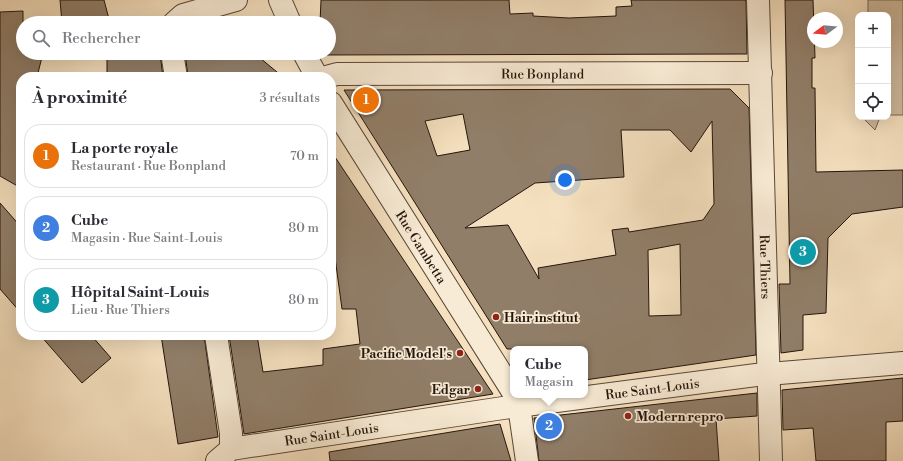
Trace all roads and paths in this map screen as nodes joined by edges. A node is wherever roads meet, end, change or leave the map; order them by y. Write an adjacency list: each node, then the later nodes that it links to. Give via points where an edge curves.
1 (236, 0): 4 (street)
2 (280, 0): 5 (street)
3 (758, 0): 10 (street, Rue Thiers)
4 (182, 16)
5 (287, 16)
6 (173, 60): 8 (street)
7 (308, 60): 9 (street)
8 (175, 72)
9 (314, 72)
10 (761, 72): 11 (street, Rue Bonpland); 15 (street, Rue Thiers)
11 (336, 74)
12 (336, 110): 16 (street, Rue Gambetta)
13 (217, 340): 20 (street, via 231,433)
14 (903, 363): 15 (street, Rue Saint-Louis)
15 (769, 374): 17 (street, Rue Saint-Louis); 22 (street, Rue Thiers)
16 (510, 387)
17 (588, 390)
18 (511, 398): 20 (street, Rue Saint-Louis)
19 (516, 398): 21 (street, Rue Gambetta)
20 (224, 455)
21 (527, 461)
22 (771, 461)

